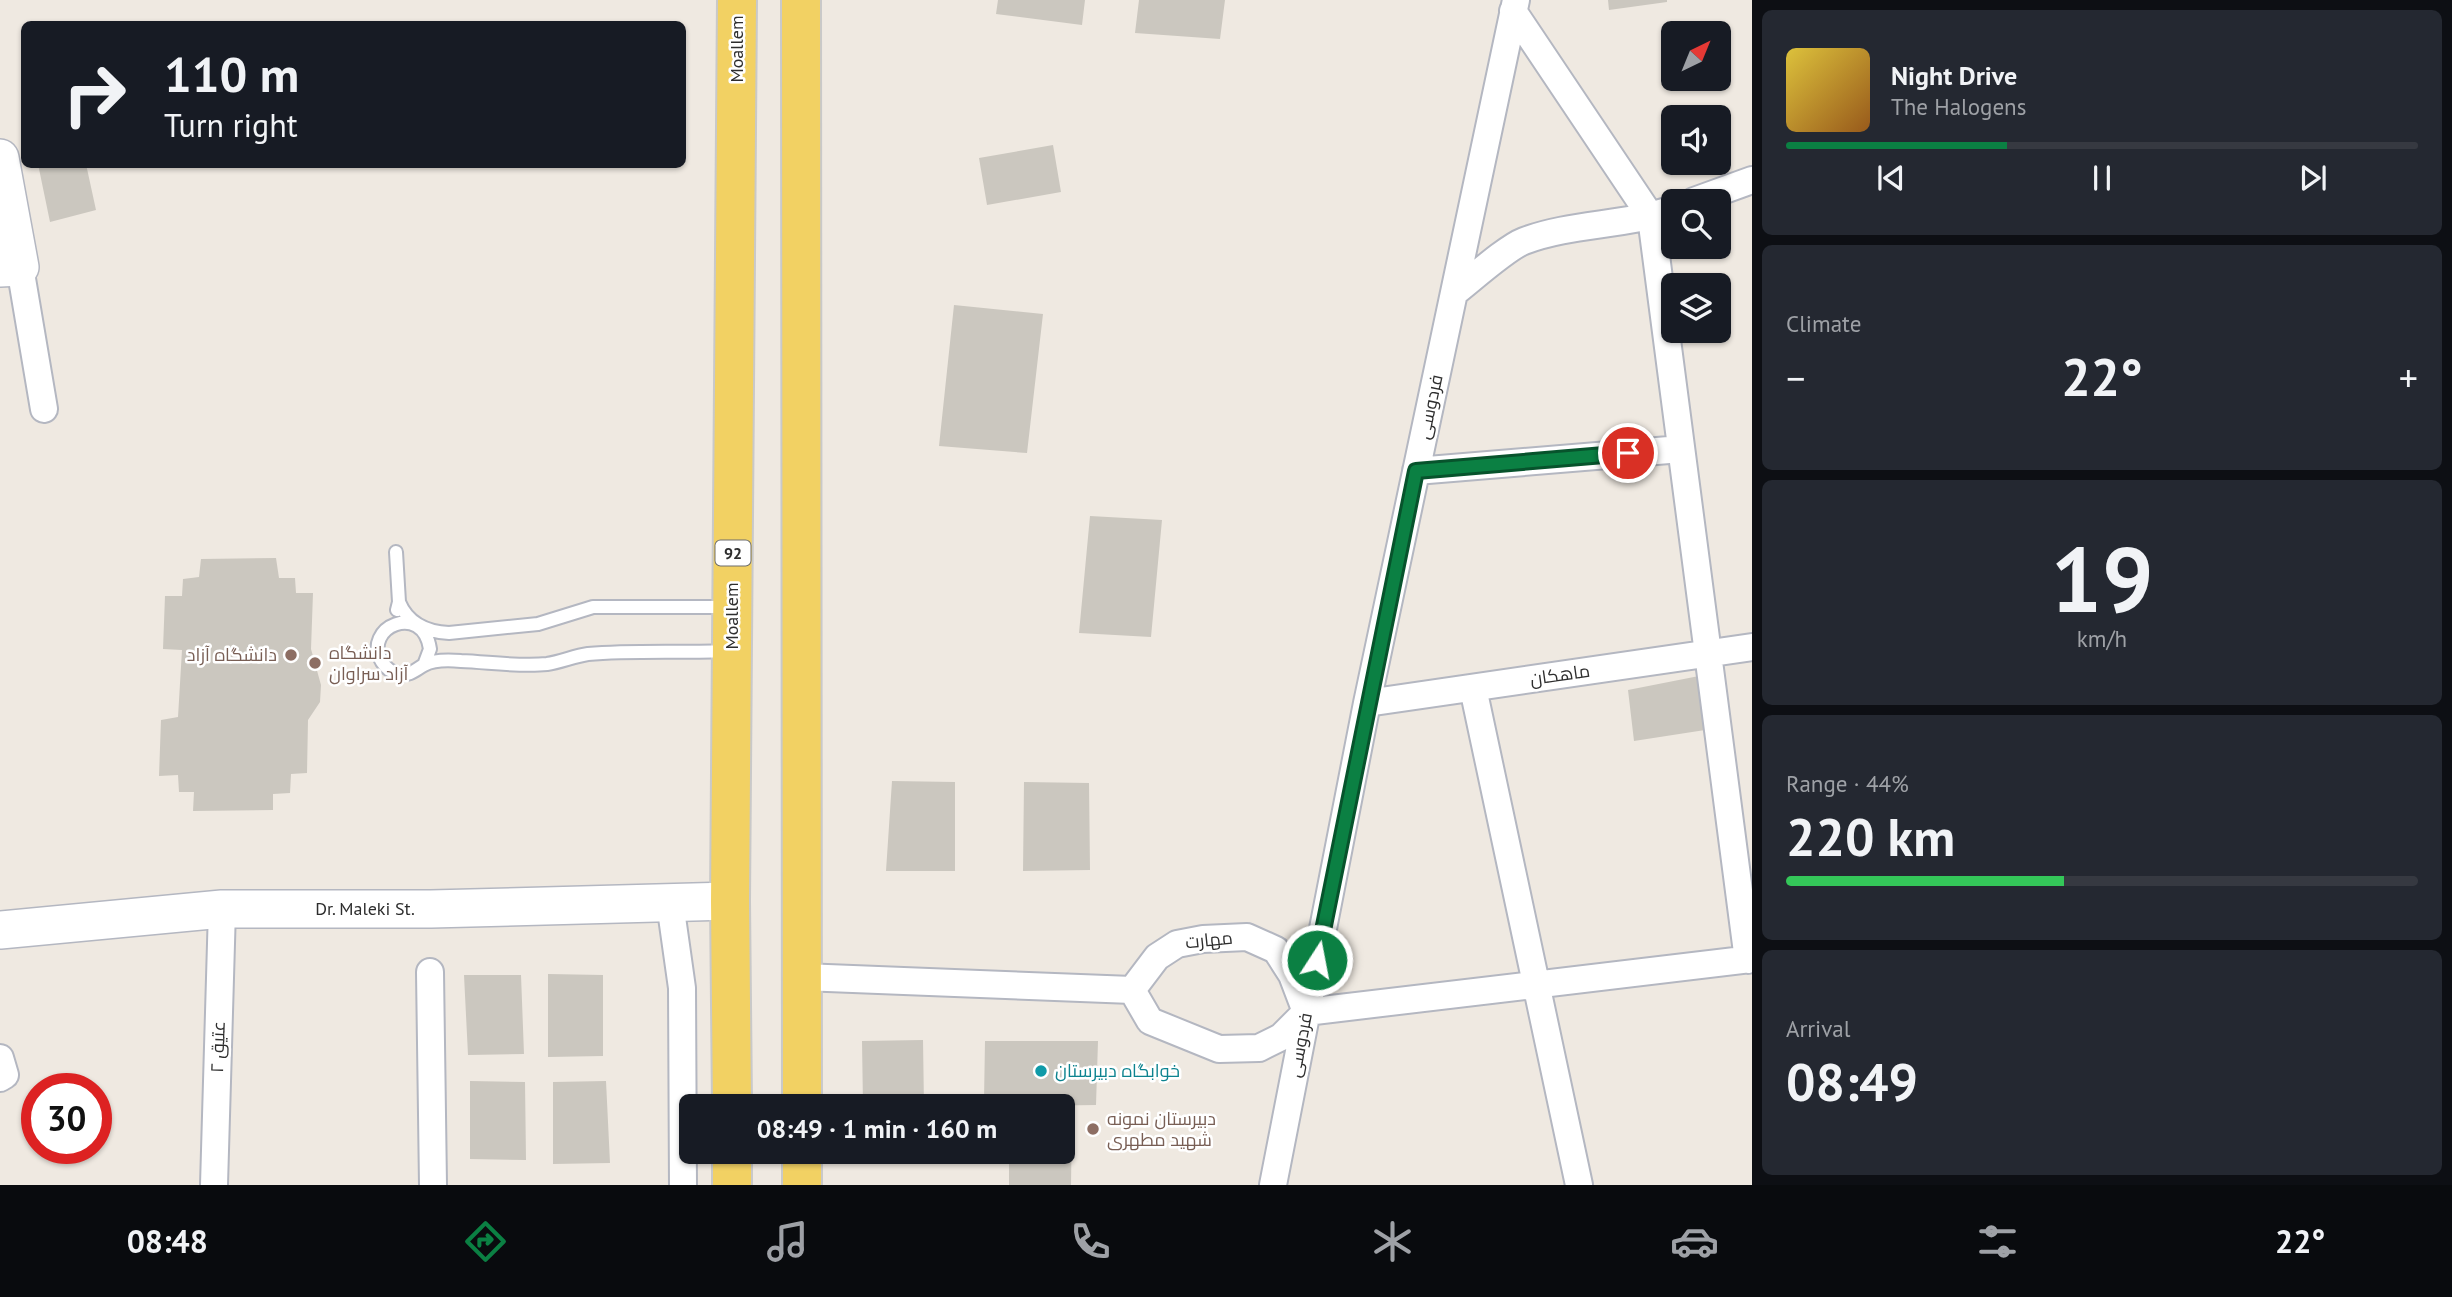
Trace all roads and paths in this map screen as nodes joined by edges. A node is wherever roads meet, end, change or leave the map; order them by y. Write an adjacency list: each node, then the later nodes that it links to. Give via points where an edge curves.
1 (737, 0): 17 (main road, Moallem / 92)
2 (801, 0): 32 (main road)
3 (1515, 5): 7 (street); 11 (street, فردوسی)
4 (0, 158): 10 (street)
5 (1752, 180): 6 (street)
6 (1727, 189)
7 (1661, 212)
8 (1661, 213): 11 (street, via 1566,228 1521,242)
9 (1666, 259): 13 (street)
10 (10, 267): 12 (street)
11 (1454, 293): 14 (street, فردوسی)
12 (44, 409)
13 (1681, 449): 14 (street); 22 (street)
14 (1416, 471): 25 (street, فردوسی)
15 (396, 552): 16 (lane)
16 (399, 602): 18 (lane); 19 (lane)
17 (732, 607): 18 (lane, via 593,607 537,624 449,633); 21 (main road, Moallem / 92)
18 (417, 626): 19 (lane, via 401,622); 23 (lane, via 429,639)
19 (387, 629): 23 (lane, via 378,650 384,665 399,674)
20 (1752, 647): 22 (street, ماهکان)
21 (732, 651): 23 (lane, via 587,654 545,664 455,661); 26 (main road, Moallem / 92)
22 (1708, 653): 24 (street, ماهکان); 30 (street)
23 (424, 665)
24 (1473, 688): 25 (street, ماهکان); 33 (street)
25 (1367, 703): 35 (street, فردوسی)
26 (730, 901): 27 (street, Dr. Maleki St.); 38 (main road, Moallem / 92)
27 (670, 903): 28 (street, Dr. Maleki St.); 44 (street, via 682,988)
28 (222, 909): 29 (street, Dr. Maleki St.); 42 (street, عتیق ۲)
29 (0, 930)
30 (1750, 960): 33 (street)
31 (430, 972): 43 (street)
32 (802, 977): 34 (street); 39 (main road)
33 (1535, 985): 35 (street); 48 (street)
34 (1132, 990): 35 (street, via 1150,1021 1219,1049 1259,1048 1281,1037); 35 (street, مهارت, via 1157,957 1177,944 1247,937 1276,950 1292,975)
35 (1306, 1012): 47 (street, فردوسی)
36 (0, 1058): 37 (street, via 5,1075)
37 (0, 1077)
38 (732, 1094)
39 (802, 1094)
40 (732, 1164): 45 (main road)
41 (802, 1164): 46 (main road)
42 (214, 1185)
43 (433, 1185)
44 (683, 1185)
45 (733, 1185)
46 (802, 1185)
47 (1273, 1185)
48 (1579, 1185)

